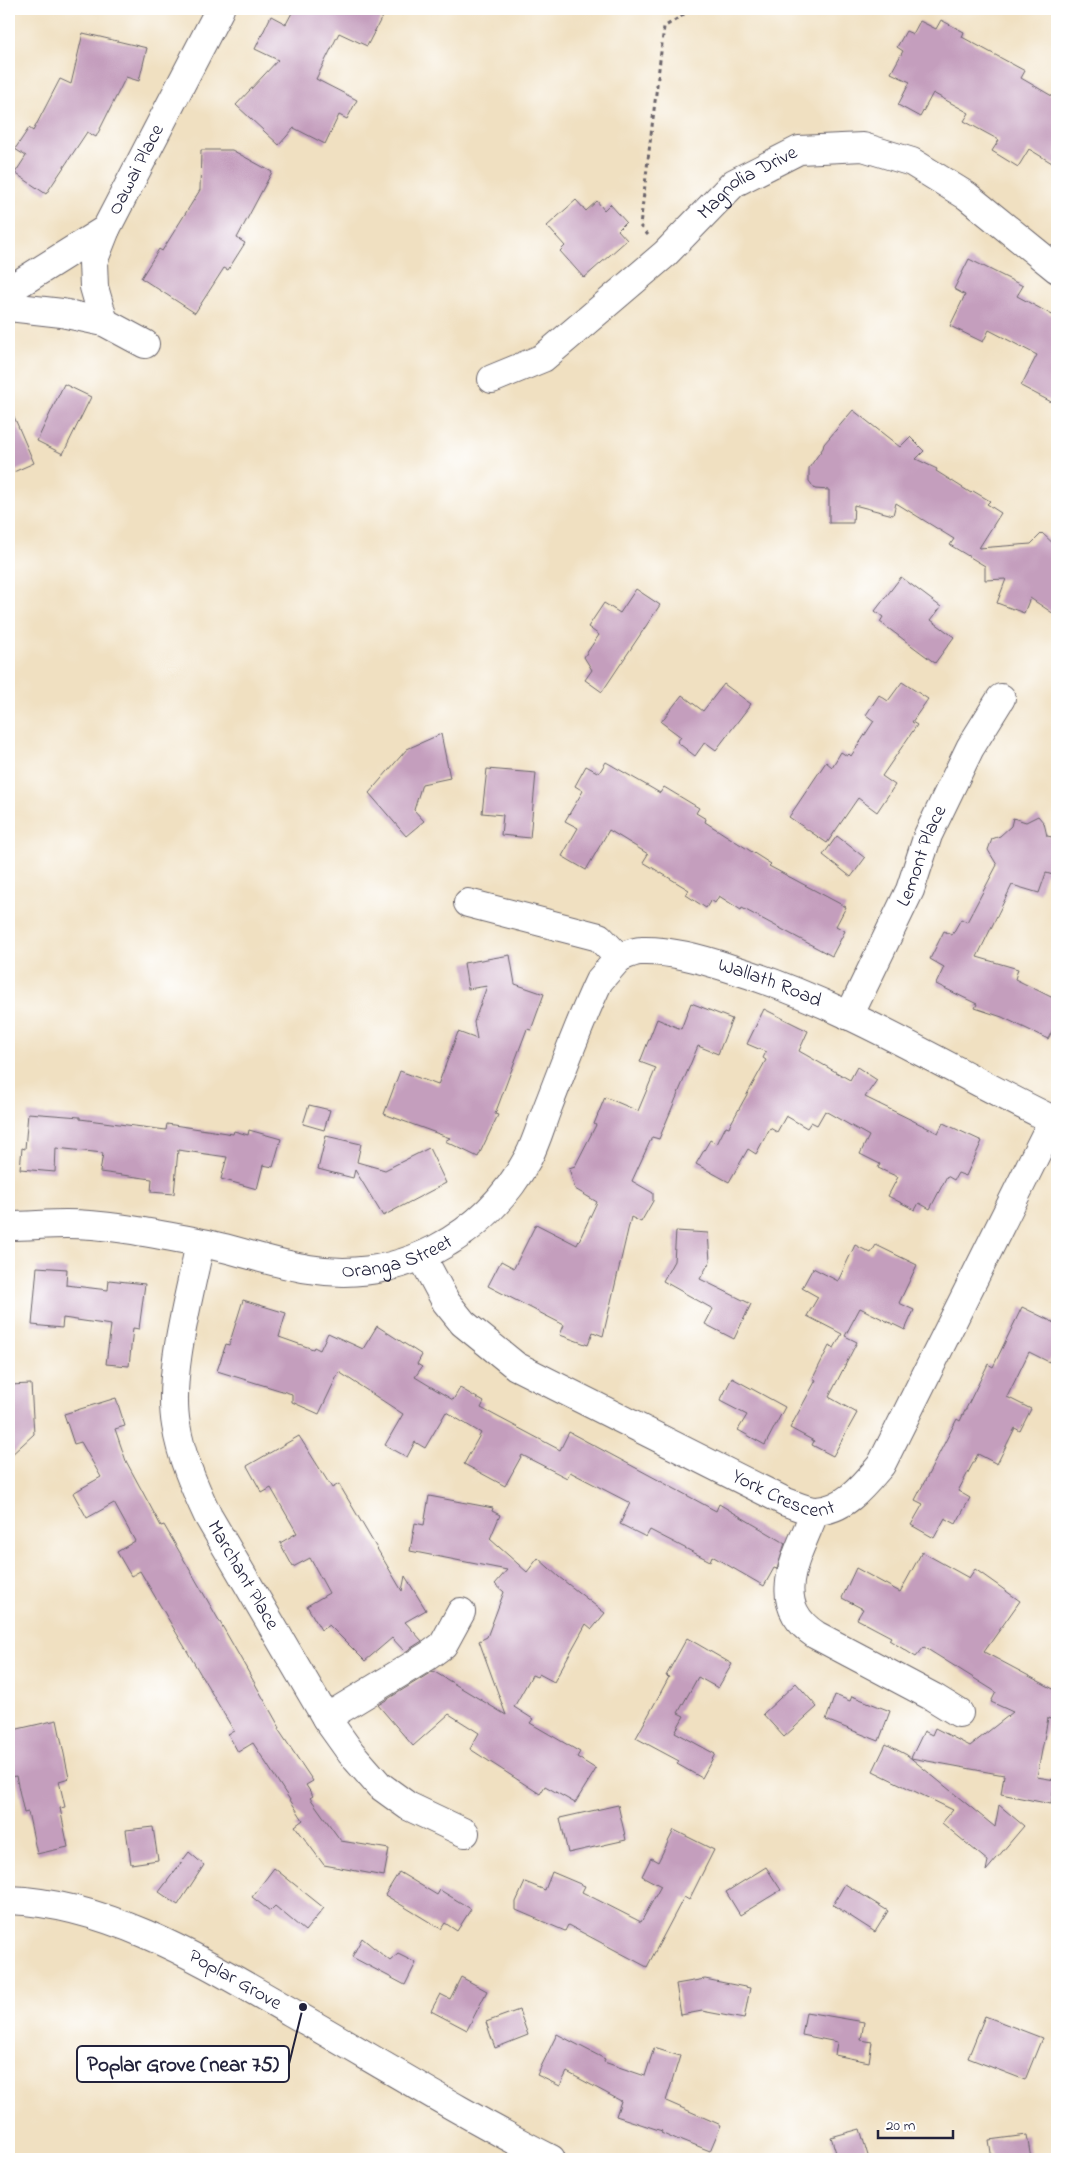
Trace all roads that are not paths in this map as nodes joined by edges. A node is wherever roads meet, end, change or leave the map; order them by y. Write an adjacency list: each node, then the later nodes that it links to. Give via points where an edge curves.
1 (220, 9): 2 (street, Oawai Place)
2 (106, 229): 4 (street, Oawai Place); 6 (street, via 93,262 94,287)
3 (1057, 269): 8 (street, Magnolia Drive, via 967,196 912,162 863,147 799,150 734,183 665,254 543,358)
4 (9, 290)
5 (9, 307): 6 (street)
6 (104, 322): 7 (street)
7 (145, 344)
8 (492, 379)
9 (1001, 698): 12 (street, Lemont Place, via 970,748 928,835 910,890)
10 (468, 904): 11 (street, via 599,936)
11 (619, 958): 12 (street, Wallath Road, via 639,951 705,960 798,992); 16 (street, Oranga Street, via 599,982 528,1158 506,1193 456,1240)
12 (849, 1016): 13 (street, Wallath Road)
13 (1055, 1121): 17 (street, York Crescent, via 881,1465 856,1494 836,1505)
14 (9, 1226): 15 (street, Oranga Street, via 95,1226)
15 (200, 1243): 16 (street, Oranga Street, via 309,1269 353,1272 388,1267); 20 (street, Marchant Place, via 175,1386 176,1423 182,1454 208,1516)
16 (422, 1257): 17 (street, York Crescent, via 446,1302 463,1324 516,1366 786,1502)
17 (815, 1511): 19 (street, via 789,1578 789,1601 800,1621 816,1635)
18 (461, 1612): 20 (street, via 443,1645)
19 (959, 1713)
20 (326, 1718): 21 (street, Marchant Place, via 379,1784 408,1806)
21 (466, 1833)
22 (9, 1900): 23 (street, Poplar Grove, via 89,1914 164,1942)
23 (550, 2159)

